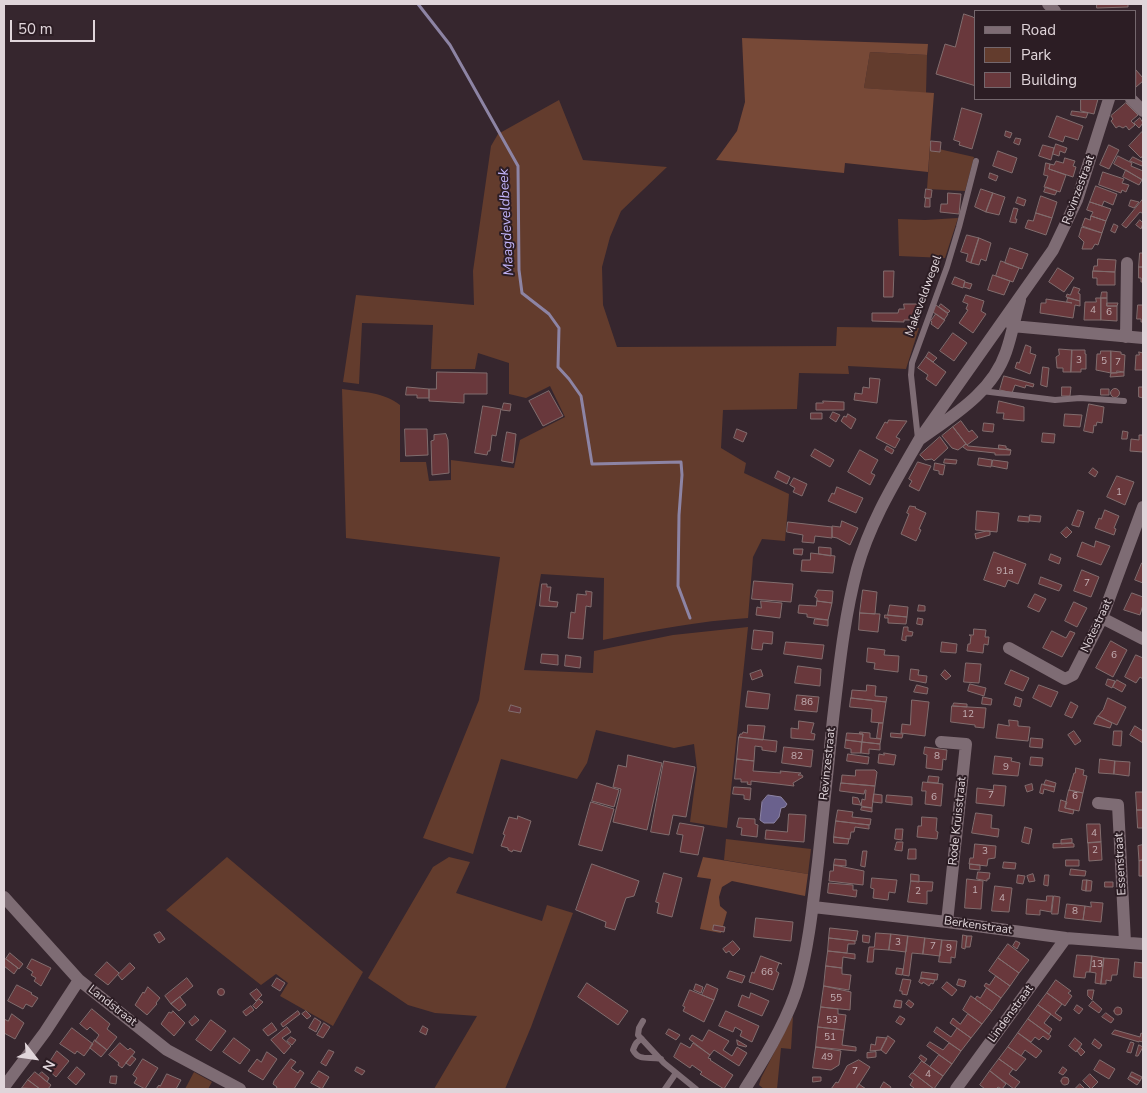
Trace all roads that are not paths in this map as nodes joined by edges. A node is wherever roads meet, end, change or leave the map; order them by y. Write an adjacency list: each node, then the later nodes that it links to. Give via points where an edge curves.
1 (1109, 100): 6 (street, Revinzestraat, via 1078,200 1053,250)
2 (1132, 100): 3 (street)
3 (1143, 111)
4 (976, 160): 12 (lane, Makeveldwegel, via 952,252 912,362)
5 (1127, 263): 8 (street)
6 (1020, 300): 7 (street, Revinzestraat); 12 (street, Revinzestraat)
7 (1012, 326): 8 (street); 10 (street, Revinzestraat, via 1006,352)
8 (1126, 337): 9 (street)
9 (1143, 338)
10 (982, 391): 11 (lane, via 1055,400); 12 (street, Revinzestraat)
11 (1124, 401)
12 (919, 440): 20 (street, Revinzestraat, via 880,508 867,538 851,595 840,654)
13 (1143, 507): 14 (street, Notestraat)
14 (1102, 618): 15 (street); 16 (street, Notestraat, via 1073,675 1065,679)
15 (1143, 639)
16 (1009, 648)
17 (941, 742): 21 (street, Rode Kruisstraat, via 966,744)
18 (1098, 803): 23 (street, Essenstraat, via 1118,805)
19 (4, 897): 25 (street, Landstraat)
20 (813, 907): 21 (street, Berkenstraat); 31 (street, Revinzestraat, via 797,987)
21 (947, 922): 22 (street, Berkenstraat)
22 (1066, 938): 23 (street, Berkenstraat); 35 (street, Lindenstraat)
23 (1125, 942): 24 (street, Berkenstraat)
24 (1143, 944)
25 (79, 980): 30 (street); 32 (street, Landstraat, via 166,1050)
26 (643, 1021): 27 (lane, via 638,1034)
27 (642, 1039): 28 (lane); 28 (lane, via 634,1046 636,1056)
28 (661, 1059): 29 (lane)
29 (676, 1073): 33 (lane); 34 (lane)
30 (4, 1087)
31 (750, 1087)
32 (240, 1089)
33 (665, 1089)
34 (696, 1089)
35 (956, 1089)

